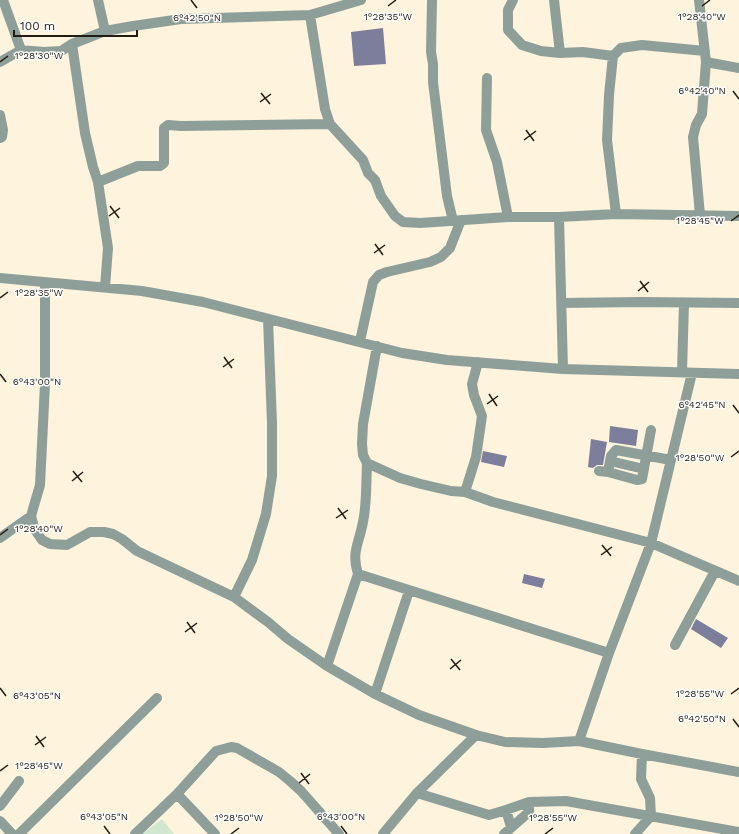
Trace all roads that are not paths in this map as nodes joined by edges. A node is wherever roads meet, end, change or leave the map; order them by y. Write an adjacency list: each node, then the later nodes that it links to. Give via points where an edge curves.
1 (3, 0): 13 (street)
2 (98, 0): 9 (street)
3 (106, 0): 9 (street)
4 (361, 0): 10 (street)
5 (432, 0): 30 (street, via 433,82 447,196)
6 (513, 0): 15 (street, via 508,10 508,30 522,45)
7 (554, 0): 15 (street)
8 (699, 0): 14 (street)
9 (101, 14): 11 (street)
10 (310, 15): 11 (street, via 181,19); 22 (street, via 325,109)
11 (105, 31): 12 (street)
12 (72, 44): 13 (street, via 61,51); 24 (street, via 85,133)
13 (21, 50): 17 (street)
14 (705, 51): 16 (street, via 642,45 621,48); 18 (street)
15 (560, 53): 16 (street, via 583,52)
16 (613, 56): 25 (street, via 606,140)
17 (0, 62)
18 (706, 62): 19 (street); 26 (street, via 702,114 693,137)
19 (739, 68)
20 (487, 78): 28 (street, via 486,130 497,162)
21 (0, 115): 23 (street, via 3,130)
22 (330, 124): 24 (street, via 168,125 164,128 164,163 160,166 138,166); 30 (street, via 363,160 381,196 395,216 403,222)
23 (0, 138)
24 (98, 182): 33 (street, via 108,248)
25 (616, 214): 26 (street); 29 (street)
26 (700, 215): 27 (street)
27 (739, 216)
28 (508, 217): 29 (street); 30 (street)
29 (559, 217): 34 (street)
30 (457, 220): 38 (street, via 450,248 441,257 387,272 379,275 373,282)
31 (0, 278): 32 (street)
32 (45, 283): 33 (street); 51 (street, via 45,384 40,485)
33 (105, 287): 37 (street, via 203,302)
34 (562, 303): 35 (street); 41 (street)
35 (684, 303): 36 (street); 42 (street)
36 (739, 304)
37 (268, 319): 38 (street); 58 (street, via 272,476 266,514 252,560)
38 (360, 341): 39 (street)
39 (377, 346): 40 (street, via 432,358); 48 (street, via 362,437 362,455)
40 (478, 362): 41 (street); 50 (street, via 472,384 482,416 476,457)
41 (563, 369): 42 (street)
42 (687, 373): 43 (street); 46 (street)
43 (739, 374)
44 (651, 430): 45 (street)
45 (647, 455): 46 (street); 47 (street, via 616,450); 49 (street)
46 (671, 460): 53 (street)
47 (610, 461): 49 (street); 49 (street, via 603,472 639,480 642,479)
48 (367, 463): 50 (street, via 400,478); 55 (street, via 363,523 355,551)
49 (644, 469)
50 (465, 492): 53 (street, via 493,502)
51 (31, 516): 52 (street); 58 (street, via 35,530 42,540 50,544 68,544 90,532 113,534 137,551)
52 (0, 538)
53 (651, 543): 54 (street); 60 (street)
54 (715, 571): 56 (street); 59 (street)
55 (358, 574): 57 (street); 61 (street)
56 (739, 581)
57 (409, 591): 60 (street); 62 (street)
58 (234, 597): 61 (street)
59 (675, 645)
60 (609, 653): 65 (street)
61 (327, 666): 62 (street)
62 (374, 694): 64 (street, via 419,715)
63 (157, 698): 79 (street)
64 (476, 735): 65 (street, via 505,742); 69 (street)
65 (579, 741): 66 (street)
66 (642, 754): 67 (street); 74 (street, via 641,779 650,798)
67 (739, 772)
68 (19, 781): 72 (street)
69 (417, 793): 73 (street, via 489,815); 83 (street)
70 (177, 794): 80 (street); 81 (street); 82 (street, via 216,751 237,748 290,781)
71 (529, 802): 73 (street); 74 (street, via 566,801); 76 (street, via 529,812)
72 (0, 806)
73 (506, 810): 76 (street)
74 (651, 816): 77 (street); 84 (street)
75 (0, 821): 78 (street)
76 (508, 831)
77 (739, 832)
78 (12, 834)
79 (20, 834)
80 (135, 834)
81 (215, 834)
82 (339, 834)
83 (383, 834)
84 (635, 834)

